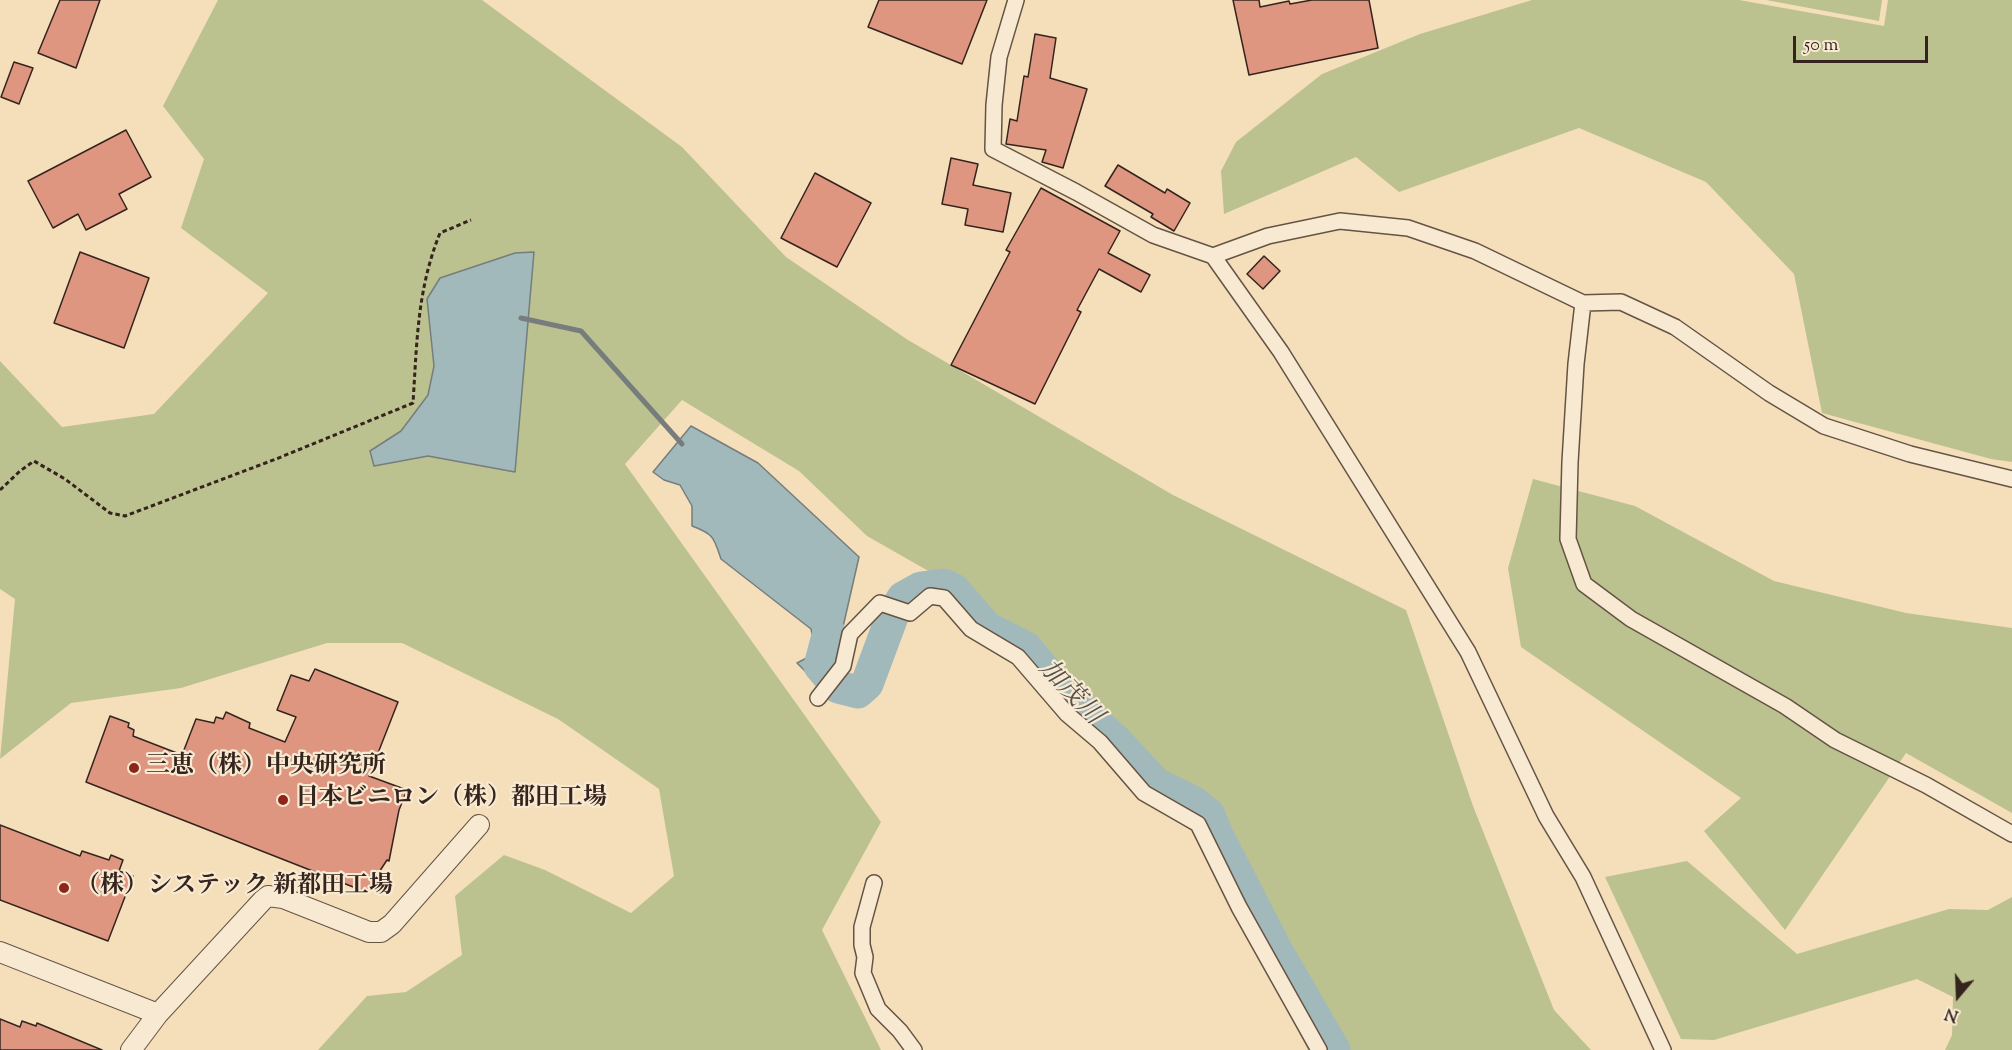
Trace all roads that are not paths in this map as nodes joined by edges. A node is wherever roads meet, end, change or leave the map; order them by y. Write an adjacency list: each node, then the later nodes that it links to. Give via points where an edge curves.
1 (1016, 0): 2 (street, via 999,57 993,149 1153,235)
2 (1214, 256): 3 (street, via 1268,236 1340,221 1408,228 1475,251); 14 (street, via 1288,362 1468,652 1546,816 1582,877)
3 (1583, 303): 4 (street, via 1621,302 1675,327 1824,426 1910,454); 7 (street, via 1568,540 1584,584 1631,620 1785,706 1835,740)
4 (2012, 478)
5 (819, 698): 13 (street, via 843,666 850,634 880,603 910,613 930,596 944,598 971,629 1018,657 1144,793 1198,824 1239,907)
6 (479, 825): 10 (street, via 381,932 369,932 283,898 268,897)
7 (2012, 834)
8 (874, 884): 12 (street, via 862,927 863,973 878,1009)
9 (0, 952): 10 (street)
10 (158, 1014): 11 (street)
11 (131, 1050)
12 (914, 1050)
13 (1319, 1050)
14 (1663, 1050)

